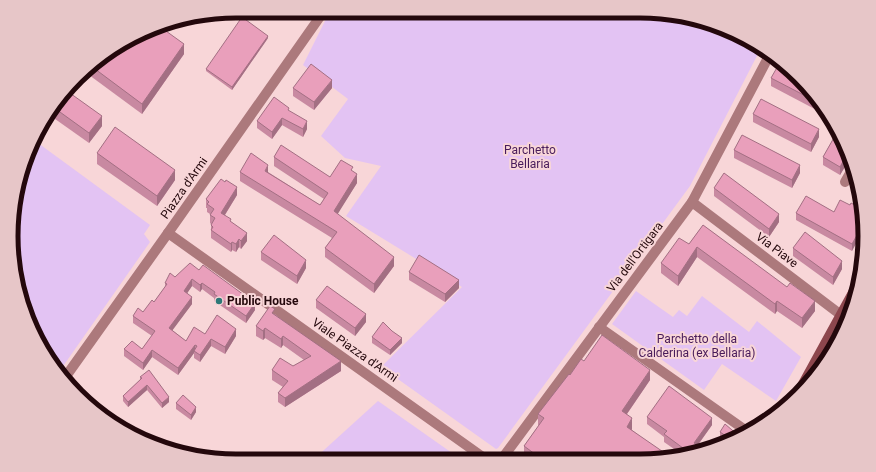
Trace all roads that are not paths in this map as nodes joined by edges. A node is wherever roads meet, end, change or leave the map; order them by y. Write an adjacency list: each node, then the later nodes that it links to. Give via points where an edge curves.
1 (319, 18): 6 (street, Piazza d'Armi)
2 (767, 59): 5 (street, Via dell'Ortigara)
3 (849, 174): 4 (street)
4 (844, 182)
5 (692, 202): 7 (street, Via Piave); 9 (street, Via dell'Ortigara)
6 (168, 233): 11 (street, Piazza d'Armi); 13 (street, Viale Piazza d'Armi)
7 (843, 316)
8 (841, 320): 10 (main road)
9 (599, 327): 12 (street); 14 (street, Via dell'Ortigara)
10 (810, 373)
11 (67, 374)
12 (743, 428)
13 (480, 454)
14 (504, 454)

